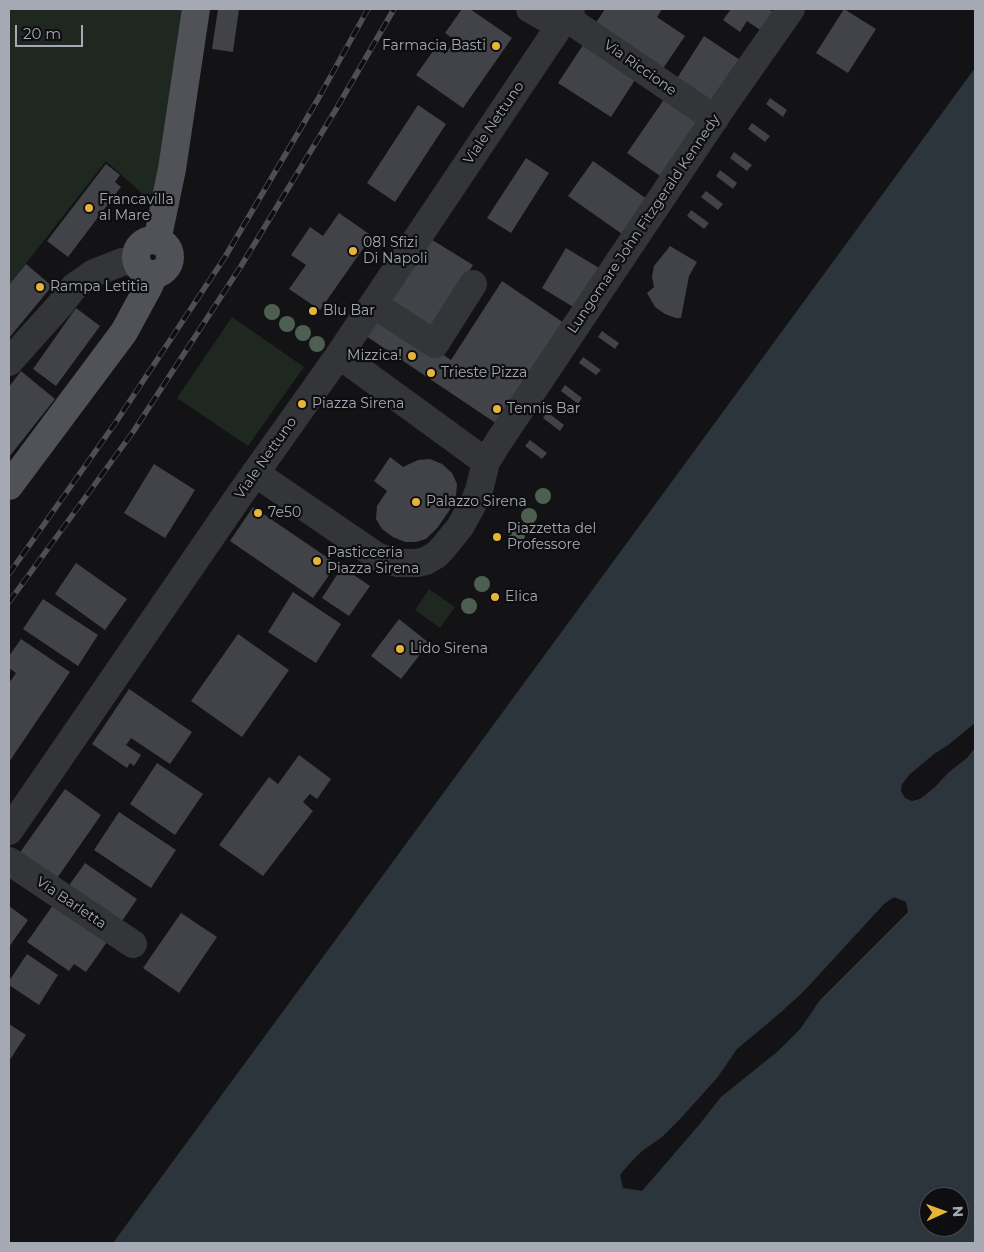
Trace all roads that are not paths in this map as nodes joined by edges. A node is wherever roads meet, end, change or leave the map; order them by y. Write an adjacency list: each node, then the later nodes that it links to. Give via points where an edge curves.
1 (196, 9): 6 (main road, via 172,169 157,241 168,249 170,261 158,274)
2 (530, 9): 4 (street, Via Riccione)
3 (791, 9): 5 (street, Lungomare John Fitzgerald Kennedy)
4 (565, 17): 5 (street, Via Riccione); 8 (street, Viale Nettuno)
5 (715, 119): 11 (street, Lungomare John Fitzgerald Kennedy)
6 (145, 268): 10 (street, via 122,262 94,273 74,287); 13 (main road, via 149,286 124,332)
7 (473, 284): 8 (street, via 435,344)
8 (373, 304): 9 (street, Viale Nettuno)
9 (345, 360): 11 (street); 12 (street, Viale Nettuno)
10 (9, 362)
11 (492, 451): 12 (street, via 479,491 460,527 442,550 417,563 398,563 378,557)
12 (261, 478): 14 (street, Viale Nettuno)
13 (9, 486)
14 (9, 831)
15 (9, 861): 16 (street, Via Barletta)
16 (133, 944)

